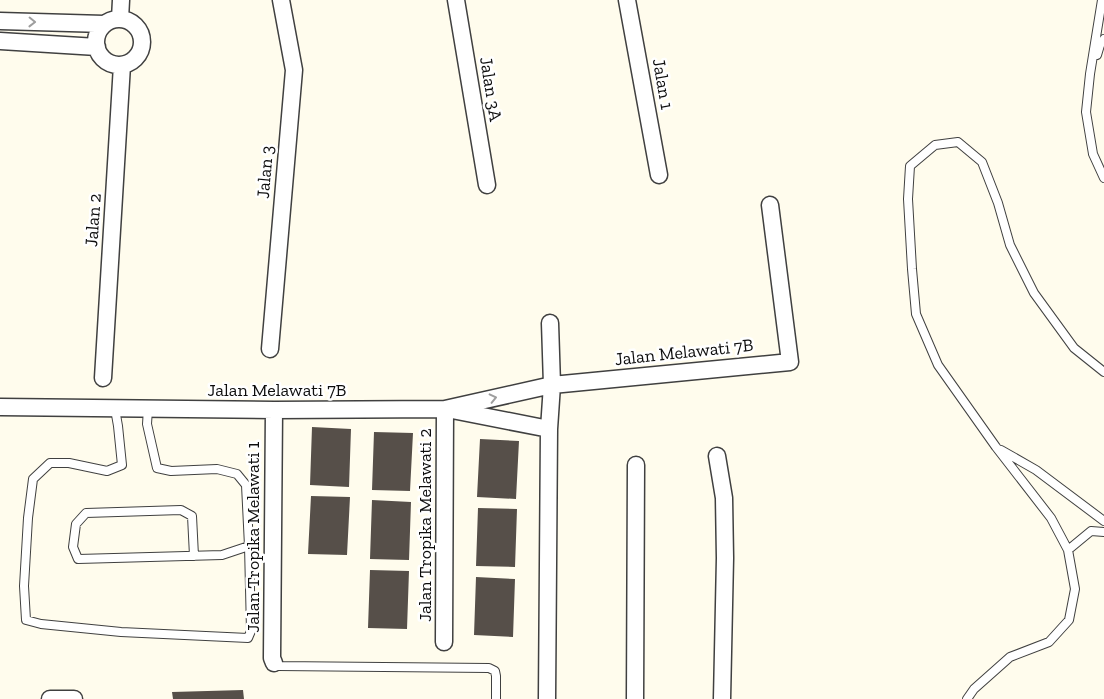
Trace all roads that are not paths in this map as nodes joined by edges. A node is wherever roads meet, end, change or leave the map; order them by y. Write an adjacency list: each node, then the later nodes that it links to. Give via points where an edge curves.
1 (120, 0): 6 (street)
2 (281, 0): 19 (street, Jalan 3, via 294,70)
3 (456, 0): 16 (street, Jalan 3A)
4 (627, 0): 14 (street, Jalan 1)
5 (1102, 0): 13 (lane)
6 (120, 19): 8 (street); 12 (street, via 133,23 142,41 142,48 135,59)
7 (0, 21): 8 (street, one-way to 8)
8 (104, 24): 11 (street, via 96,39)
9 (1104, 39): 13 (lane)
10 (0, 41): 11 (street)
11 (97, 47): 12 (street, via 103,59)
12 (122, 65): 21 (street, Jalan 2)
13 (1090, 74): 15 (lane, via 1086,112 1093,154)
14 (659, 175)
15 (1104, 178)
16 (487, 184)
17 (770, 205): 22 (street, Jalan Melawati 7B, via 790,362)
18 (550, 323): 22 (street)
19 (270, 349)
20 (1104, 372): 29 (lane, via 1074,348 1034,293 1010,245 982,162 958,142 935,145 910,166 908,199 916,314 938,365)
21 (103, 378)
22 (552, 385): 26 (street, Jalan Melawati 7B, one-way to 22); 28 (street)
23 (0, 406): 24 (street, Jalan Melawati 7B)
24 (115, 409): 25 (street, Jalan Melawati 7B); 34 (lane, via 122,465 106,471 69,463 50,463 33,480 25,566 26,620 121,632 248,638 251,631)
25 (148, 409): 27 (street, Jalan Melawati 7B); 34 (lane, via 147,424 157,468 170,471 216,469 237,474 246,485)
26 (445, 409): 27 (street, Jalan Melawati 7B); 28 (street); 37 (street, Jalan Tropika Melawati 2)
27 (274, 410): 38 (street, Jalan Tropika Melawati 1)
28 (549, 429): 42 (street)
29 (996, 447): 32 (lane, via 1036,470); 35 (lane, via 1051,518)
30 (717, 456): 44 (street, via 724,498)
31 (636, 466): 43 (street)
32 (1104, 521)
33 (1104, 532): 35 (lane, via 1091,531)
34 (249, 546): 36 (lane, via 222,555)
35 (1068, 550): 45 (lane, via 1075,589 1069,620 1049,642 1010,656)
36 (194, 556): 36 (lane, via 78,559 73,547 76,524 86,513 181,510 192,516)
37 (444, 642)
38 (274, 663): 41 (lane, via 278,666 489,668 496,676)
39 (50, 699): 40 (street)
40 (74, 699)
41 (496, 699)
42 (546, 699)
43 (635, 699)
44 (722, 699)
45 (967, 699)

